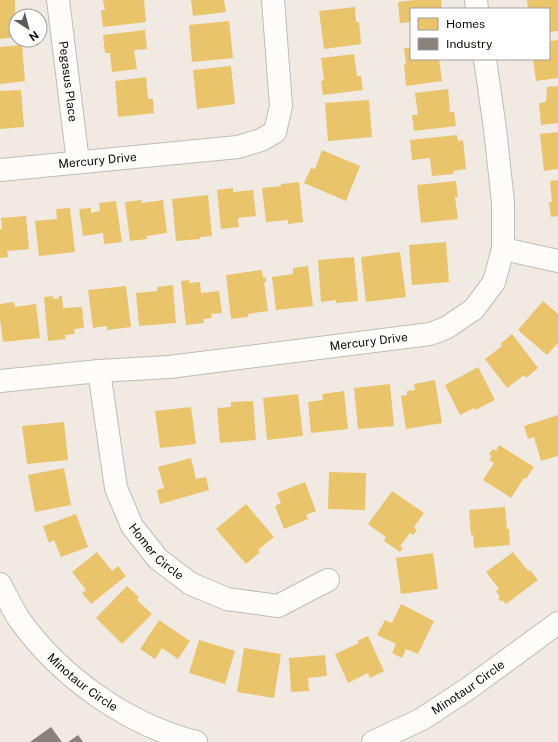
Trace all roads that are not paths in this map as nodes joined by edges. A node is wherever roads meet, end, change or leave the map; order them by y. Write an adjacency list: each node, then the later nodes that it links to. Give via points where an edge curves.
1 (58, 0): 4 (street, Pegasus Place)
2 (273, 0): 4 (street, Mercury Drive, via 281,106 275,132 261,140 238,147)
3 (485, 60): 6 (street, Mercury Drive, via 504,202)
4 (78, 162): 5 (street, Mercury Drive)
5 (0, 170)
6 (503, 249): 7 (street); 8 (street, Mercury Drive, via 494,282 474,309 446,328 430,334 169,367)
7 (558, 261)
8 (99, 372): 9 (street, Mercury Drive); 10 (street, Homer Circle, via 116,488 132,526 158,559 191,584 227,599 278,606)
9 (0, 381)
10 (328, 580)
11 (0, 584): 13 (street, Minotaur Circle, via 19,618 49,655 96,696 152,727)
12 (558, 624): 14 (street, Minotaur Circle, via 422,719)
13 (196, 742)
14 (373, 742)

